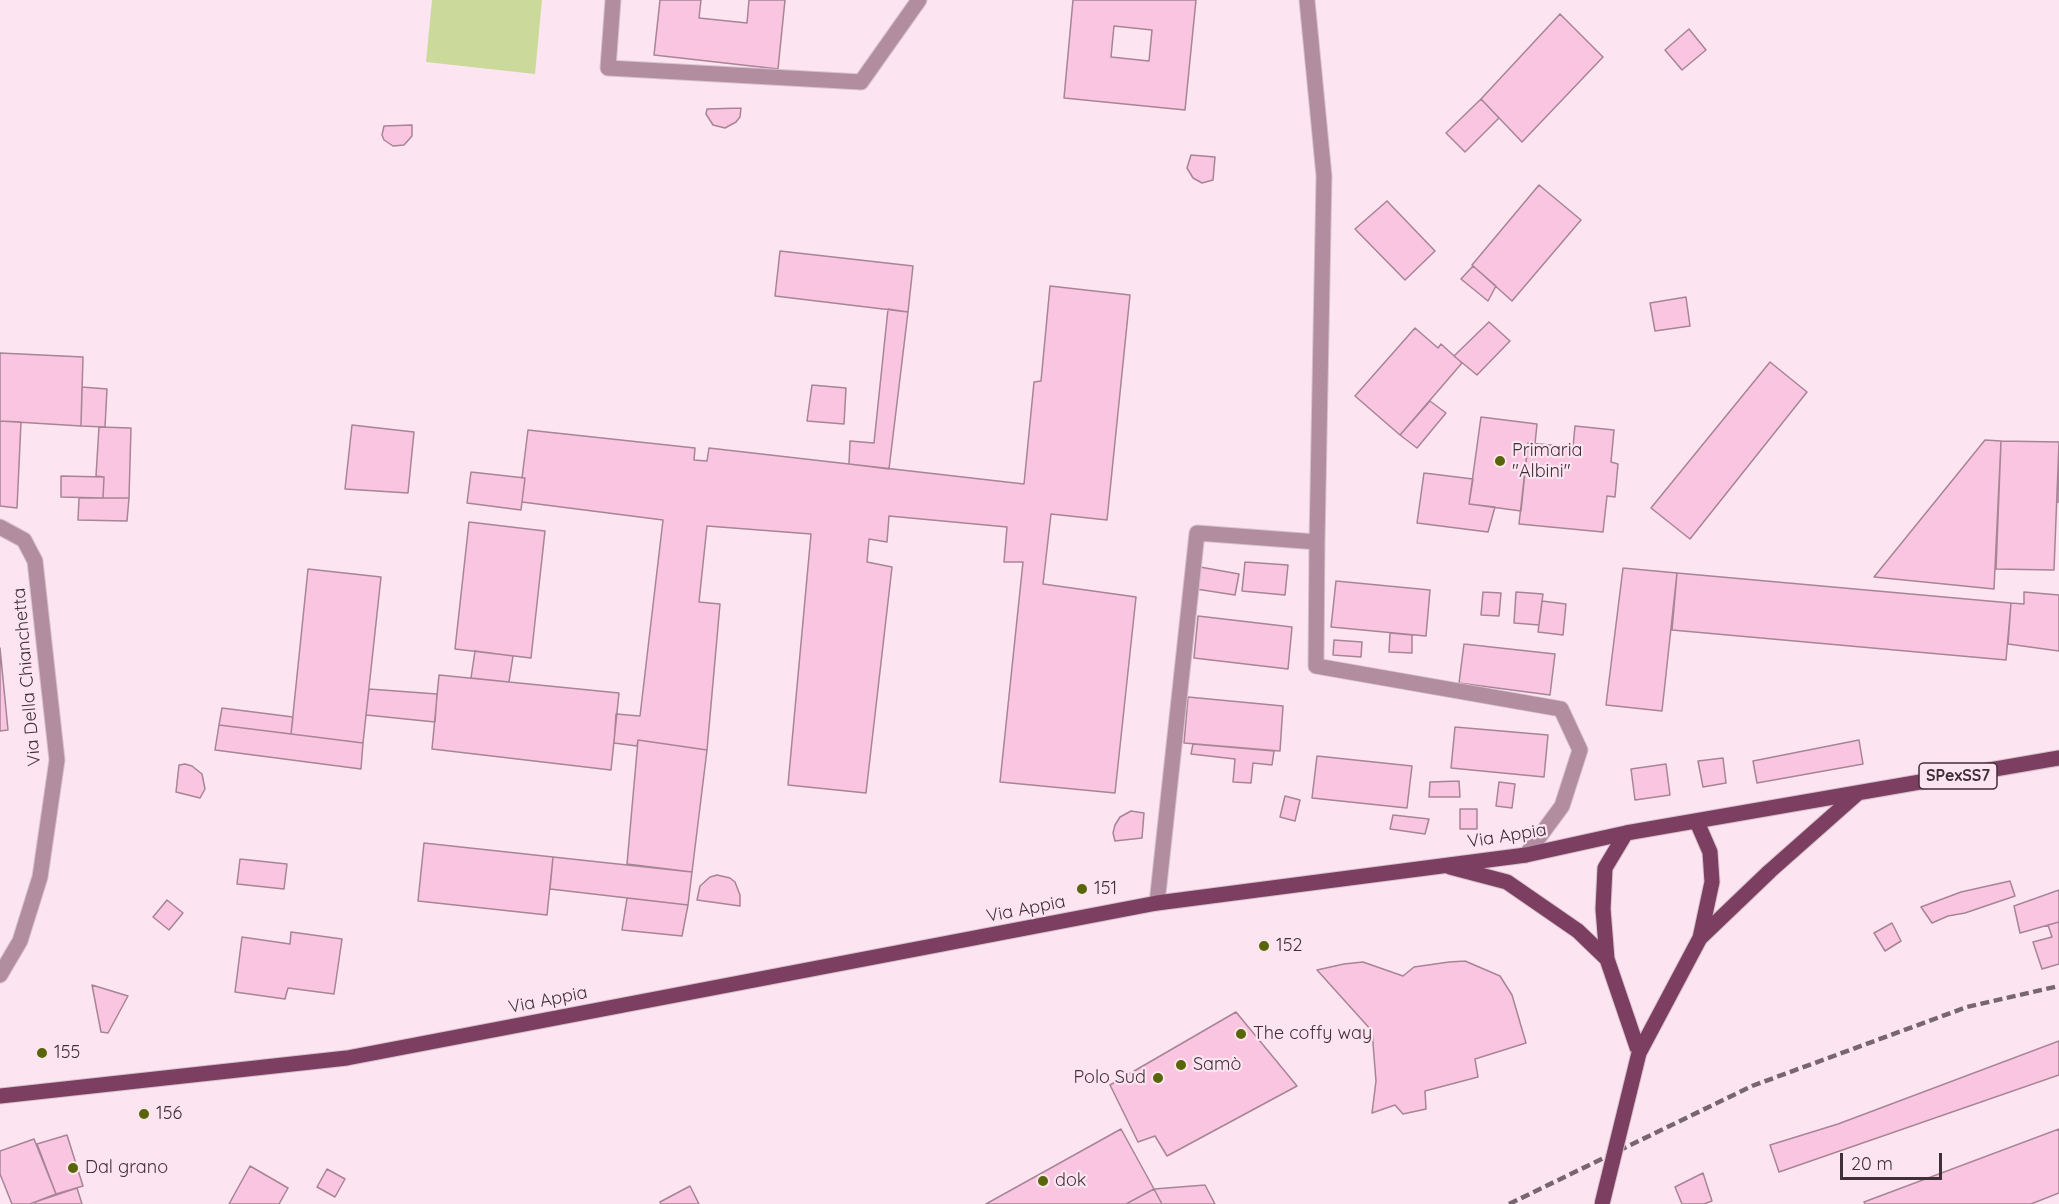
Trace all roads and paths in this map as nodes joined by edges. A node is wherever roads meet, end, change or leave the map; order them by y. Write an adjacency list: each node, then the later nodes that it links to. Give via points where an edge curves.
1 (613, 0): 2 (street, via 608,68 861,82)
2 (919, 0)
3 (1307, 0): 5 (street, via 1324,176)
4 (0, 527): 15 (street, Via Della Chianchetta, via 24,540 35,561 57,760 40,877 20,941)
5 (1317, 542): 10 (street, via 1316,666 1561,709 1580,750 1562,806); 12 (street, via 1197,533)
6 (2059, 758): 7 (main road, Via Appia / SPexSS7)
7 (1858, 793): 8 (main road, Via Appia / SPexSS7); 13 (main road)
8 (1697, 822): 9 (main road, Via Appia / SPexSS7); 13 (main road, via 1710,852 1712,882)
9 (1626, 833): 10 (main road, Via Appia / SPexSS7); 14 (main road, via 1605,868)
10 (1526, 855): 11 (main road, Via Appia / SPexSS7)
11 (1442, 865): 12 (main road, Via Appia / SPexSS7); 14 (main road, via 1507,882 1578,931)
12 (1157, 903): 17 (main road, Via Appia / SPexSS7, via 347,1058)
13 (1700, 938): 16 (main road)
14 (1607, 959): 16 (main road)
15 (0, 975)
16 (1639, 1053): 18 (main road, bridge)
17 (0, 1096)
18 (1602, 1204)

